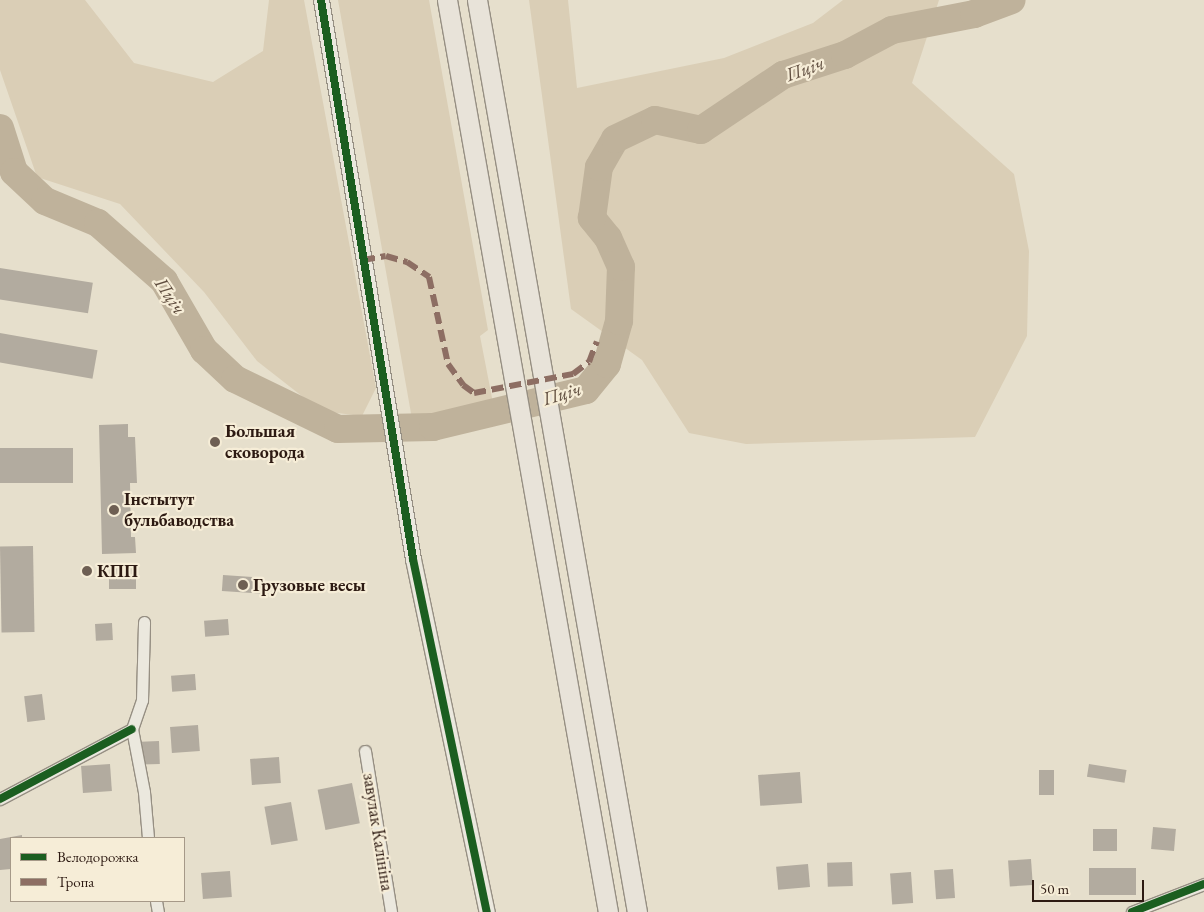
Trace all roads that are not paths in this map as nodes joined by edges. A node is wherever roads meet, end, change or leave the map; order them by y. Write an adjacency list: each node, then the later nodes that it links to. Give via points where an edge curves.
1 (321, 0): 12 (street, via 400,482)
2 (447, 0): 13 (highway)
3 (477, 0): 10 (highway)
4 (144, 622): 5 (street, via 142,700)
5 (132, 729): 7 (street); 8 (street, via 144,792)
6 (365, 751): 11 (street, завулак Калініна)
7 (0, 798)
8 (148, 837)
9 (1204, 884): 14 (street)
10 (636, 911)
11 (391, 912)
12 (487, 912)
13 (608, 912)
14 (1132, 912)

